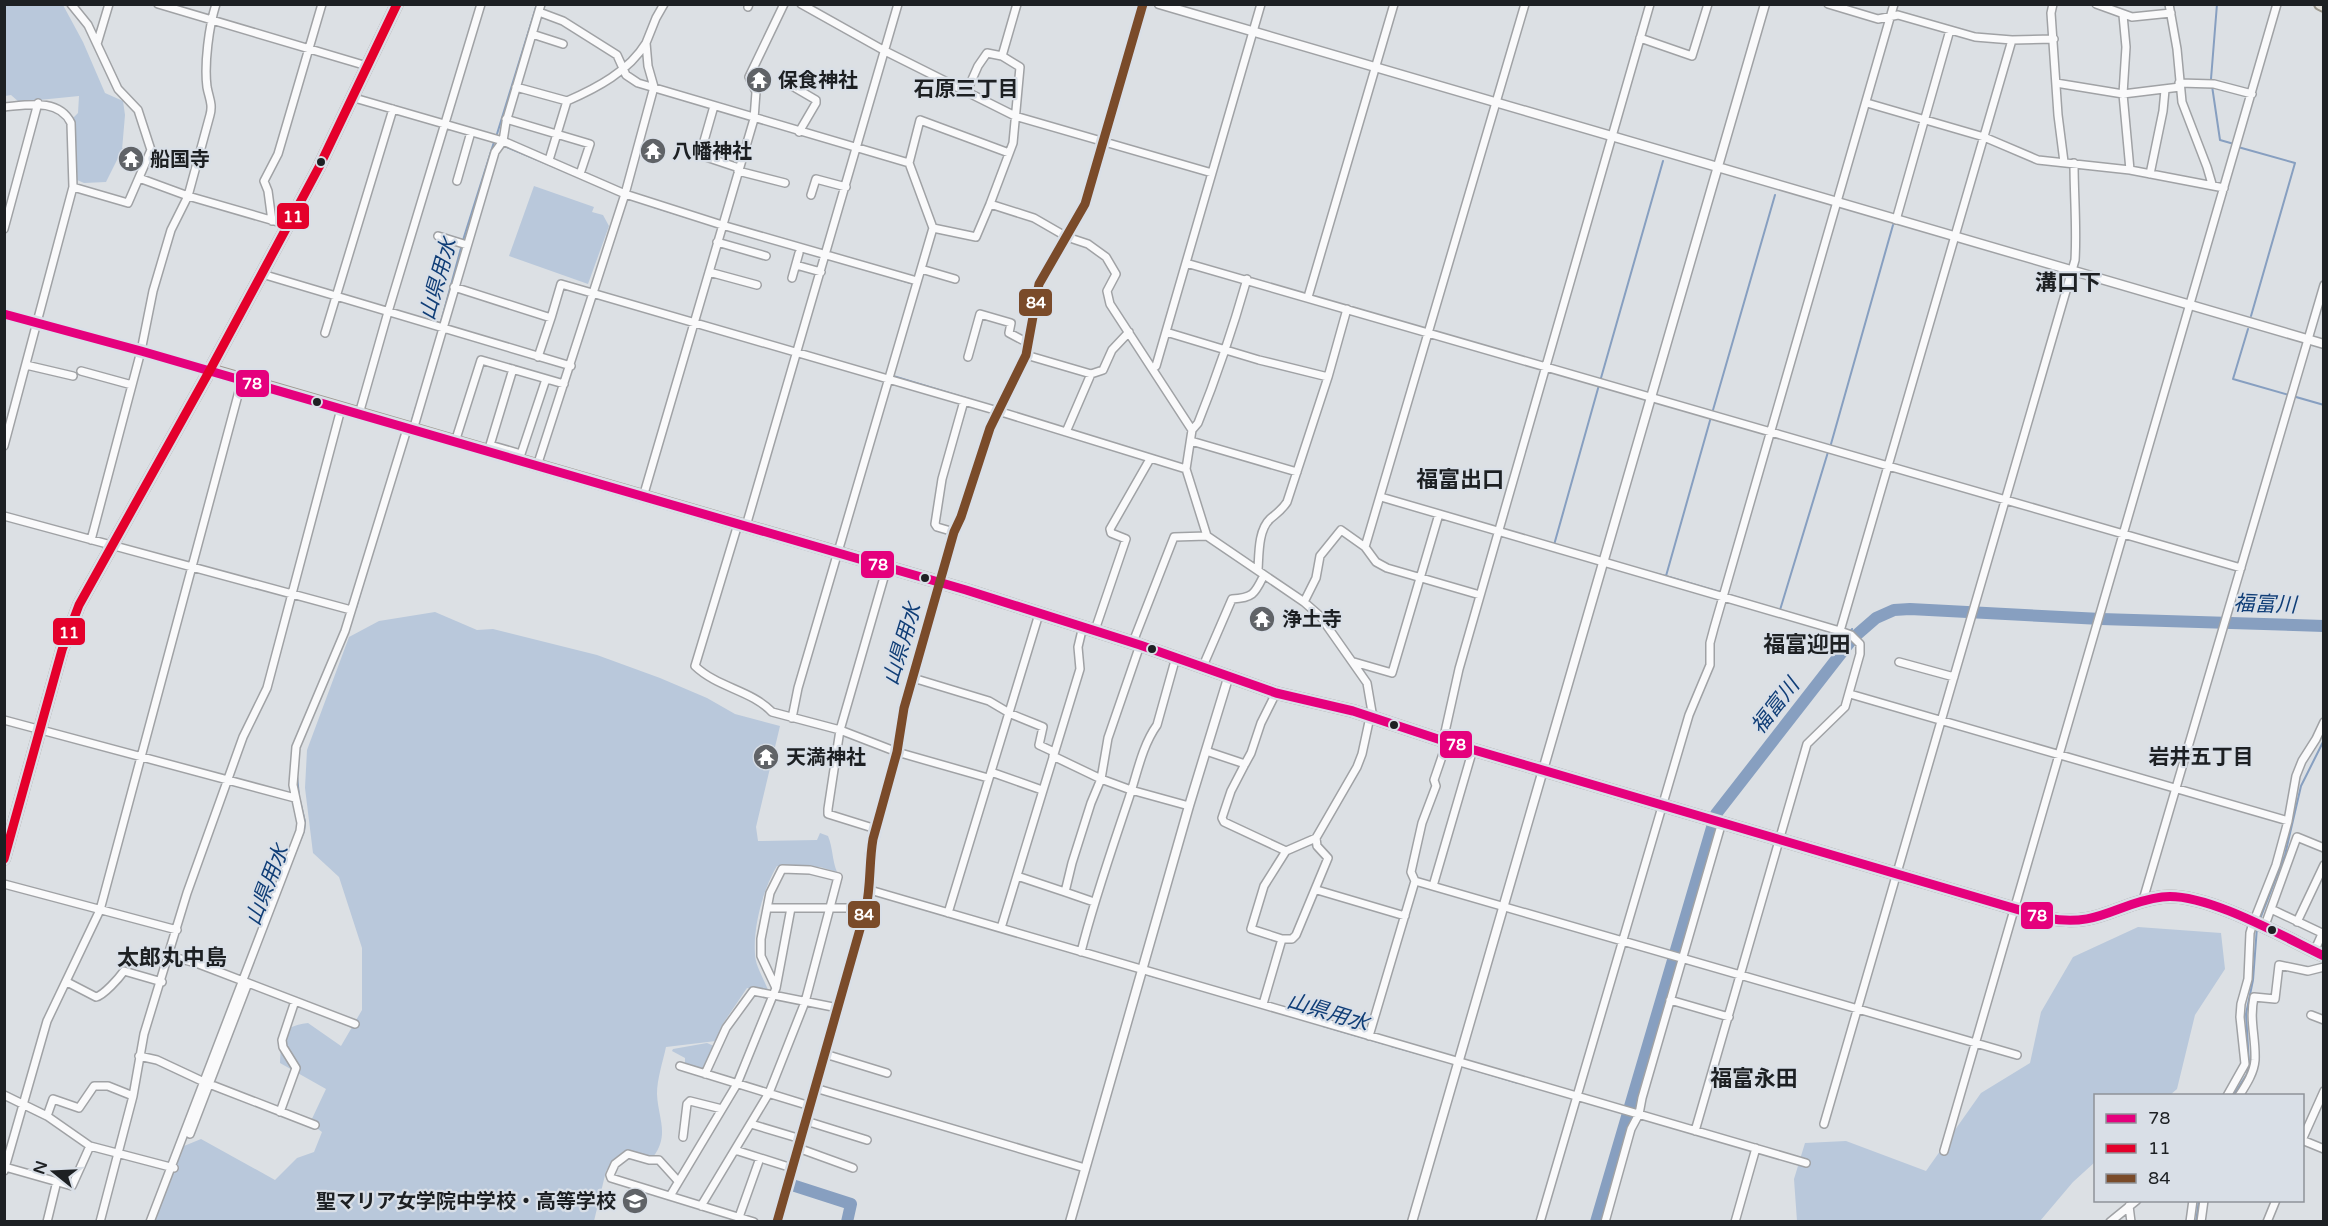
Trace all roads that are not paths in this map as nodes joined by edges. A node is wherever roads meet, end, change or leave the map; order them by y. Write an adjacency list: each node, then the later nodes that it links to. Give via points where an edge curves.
1 (71, 4): 39 (street)
2 (109, 4): 39 (street)
3 (158, 4): 31 (street)
4 (216, 4): 31 (street)
5 (322, 4): 41 (street)
6 (397, 4): 44 (main road)
7 (481, 4): 68 (street)
8 (664, 4): 38 (street)
9 (784, 4): 66 (street, via 749,77 756,92)
10 (801, 4): 42 (street)
11 (898, 4): 42 (street)
12 (1017, 4): 43 (street)
13 (1143, 4): 75 (street)
14 (1159, 4): 33 (street)
15 (1261, 4): 33 (street)
16 (1394, 4): 45 (street)
17 (1525, 4): 60 (street)
18 (1650, 4): 35 (street)
19 (1708, 4): 35 (street, via 1692,56)
20 (1765, 4): 82 (street)
21 (1828, 4): 30 (street, via 1878,19)
22 (1894, 4): 30 (street)
23 (2053, 4): 36 (street)
24 (2097, 4): 29 (street)
25 (2169, 4): 28 (street)
26 (2277, 4): 55 (street)
27 (540, 8): 34 (street); 46 (street, via 617,56)
28 (2171, 13): 29 (street, via 2140,18); 48 (street)
29 (2123, 15): 54 (street, via 2127,47)
30 (1892, 16): 32 (street); 58 (street)
31 (211, 20): 41 (street); 97 (street, via 207,86 212,106)
32 (1950, 30): 37 (street); 67 (street)
33 (1253, 32): 45 (street); 85 (street)
34 (532, 34): 40 (street); 50 (street)
35 (1640, 38): 72 (street)
36 (2054, 39): 37 (street); 47 (street)
37 (2012, 40): 73 (street)
38 (646, 43): 46 (street, via 638,57); 51 (street)
39 (97, 44): 88 (street, via 118,89 138,110 151,150)
40 (562, 44)
41 (310, 48): 44 (street); 101 (street, via 278,154 264,181)
42 (885, 51): 53 (street); 76 (street)
43 (1002, 56): 53 (street, via 987,53); 64 (street, via 1020,67)
44 (367, 66): 56 (main road)
45 (1376, 68): 60 (street); 130 (street)
46 (623, 69): 51 (street, via 638,83); 57 (street)
47 (2056, 83): 54 (street); 79 (street)
48 (2179, 85): 52 (street); 55 (street, via 2212,83); 91 (street)
49 (792, 86): 70 (street, via 816,100)
50 (516, 87): 57 (street); 65 (street)
51 (654, 87): 61 (street); 95 (street)
52 (2165, 90): 54 (street); 87 (street)
53 (966, 93): 64 (street)
54 (2123, 94): 84 (street)
55 (2252, 94): 94 (street)
56 (351, 97): 63 (street); 102 (main road)
57 (567, 101): 71 (street)
58 (1867, 103): 67 (street); 98 (street)
59 (38, 104): 62 (street); 92 (street, via 62,111 71,123); 105 (street)
60 (1496, 104): 72 (street); 142 (street)
61 (714, 106): 66 (street); 83 (street, via 700,155)
62 (4, 107)
63 (393, 109): 68 (street); 129 (street)
64 (1014, 116): 75 (street); 77 (street)
65 (506, 119): 71 (street); 74 (street)
66 (754, 119): 70 (street); 83 (street)
67 (1924, 120): 73 (street); 100 (street)
68 (446, 124): 69 (street); 133 (street)
69 (471, 132): 74 (street); 89 (street)
70 (799, 132): 76 (street)
71 (557, 135): 78 (street); 86 (street, via 590,144)
72 (1612, 137): 82 (street); 154 (street)
73 (1984, 137): 79 (street, via 2038,160); 108 (street)
74 (503, 141): 78 (street); 110 (street, via 495,152)
75 (1104, 142): 85 (street); 107 (street, via 1085,204)
76 (857, 148): 80 (street); 93 (street)
77 (1009, 153): 80 (street, via 920,120); 99 (street)
78 (549, 160): 86 (street)
79 (2064, 162): 81 (street)
80 (909, 163): 104 (street)
81 (2074, 163): 84 (street); 117 (street, via 2077,222)
82 (1717, 168): 98 (street); 167 (street)
83 (739, 169): 90 (street); 103 (street)
84 (2130, 170): 87 (street)
85 (1212, 173): 114 (street)
86 (580, 174): 95 (street)
87 (2150, 174): 91 (street)
88 (139, 178): 92 (street, via 125,204); 97 (street)
89 (457, 182)
90 (785, 183)
91 (2212, 184): 94 (street)
92 (73, 187): 137 (street)
93 (846, 187): 96 (street, via 816,179); 112 (street)
94 (2224, 188): 131 (street)
95 (625, 194): 103 (street); 128 (street)
96 (811, 195)
97 (188, 196): 101 (street); 147 (street, via 171,231)
98 (1837, 203): 100 (street); 175 (street)
99 (990, 204): 104 (street, via 976,237); 107 (street, via 1034,218)
100 (1896, 220): 108 (street)
101 (272, 221): 102 (street)
102 (288, 225): 120 (main road)
103 (722, 225): 109 (street); 112 (street)
104 (933, 228): 116 (street)
105 (4, 229)
106 (438, 236): 110 (street)
107 (1067, 237): 139 (street, via 1088,244 1106,257 1116,274 1107,291 1110,304); 144 (street, via 1039,284)
108 (1954, 237): 117 (street); 180 (street)
109 (717, 242): 113 (street); 118 (street)
110 (467, 245): 127 (street)
111 (799, 253): 115 (street)
112 (825, 255): 119 (street); 124 (street)
113 (766, 256)
114 (1186, 263): 123 (street); 140 (street)
115 (796, 265): 119 (street); 121 (street)
116 (921, 269): 122 (street); 124 (street)
117 (2072, 271): 131 (street); 186 (street)
118 (708, 272): 125 (street); 136 (street)
119 (821, 272): 148 (street)
120 (262, 274): 129 (street); 157 (main road)
121 (792, 278)
122 (955, 279)
123 (1247, 279): 130 (street); 146 (street)
124 (917, 281): 163 (street)
125 (757, 285)
126 (2324, 285): 143 (street)
127 (454, 287): 135 (street); 138 (street)
128 (593, 294): 135 (street, via 561,284); 136 (street); 153 (street)
129 (336, 297): 133 (street); 141 (street)
130 (1308, 297): 132 (street)
131 (2191, 306): 143 (street); 192 (street)
132 (1347, 309): 142 (street); 161 (street)
133 (388, 312): 138 (street); 171 (street)
134 (4, 314): 137 (street)
135 (550, 318): 150 (street)
136 (694, 322): 148 (street); 184 (street)
137 (38, 323): 147 (street); 152 (street)
138 (440, 327): 150 (street); 172 (street)
139 (1129, 332): 155 (street); 159 (street, via 1112,350 1103,370)
140 (1166, 332): 146 (street); 155 (street)
141 (325, 333)
142 (1428, 333): 154 (street); 185 (street)
143 (2307, 340): 145 (street); 201 (street)
144 (1028, 343): 149 (street); 151 (street, via 1009,333 1011,323 980,314)
145 (2324, 345)
146 (1227, 350): 161 (street); 173 (street)
147 (141, 351): 157 (street); 166 (street)
148 (798, 352): 163 (street); 189 (street)
149 (1026, 355): 159 (street); 170 (street)
150 (538, 357): 153 (street)
151 (968, 357)
152 (26, 365): 160 (street); 178 (street)
153 (570, 366): 165 (street)
154 (1546, 367): 167 (street); 191 (street)
155 (1153, 368): 173 (street)
156 (513, 369): 162 (street); 162 (street, via 489,445 521,454); 177 (street, via 481,360)
157 (210, 370): 164 (main road); 195 (main road)
158 (81, 372): 166 (street)
159 (1092, 374): 174 (street)
160 (73, 376)
161 (1328, 377): 183 (street)
162 (546, 379): 165 (street)
163 (889, 379): 168 (street); 197 (street)
164 (242, 380): 169 (main road); 199 (street)
165 (564, 384): 181 (street)
166 (132, 385): 194 (street)
167 (1651, 398): 175 (street); 198 (street)
168 (964, 401): 170 (street); 190 (street, via 942,479 935,524)
169 (341, 410): 171 (main road); 205 (street)
170 (998, 411): 174 (street); 190 (street)
171 (359, 414): 172 (main road)
172 (410, 430): 177 (main road); 209 (street)
173 (1192, 430): 176 (street)
174 (1066, 432): 179 (street)
175 (1771, 432): 180 (street); 207 (street)
176 (1191, 441): 182 (street); 183 (street)
177 (455, 442): 181 (main road)
178 (4, 446)
179 (1150, 459): 182 (street); 213 (street, via 1110,529 1126,539)
180 (1887, 465): 186 (street); 212 (street)
181 (537, 466): 184 (main road)
182 (1186, 469): 193 (street)
183 (1297, 472): 202 (street, via 1287,502 1263,530)
184 (643, 497): 189 (main road)
185 (1381, 497): 187 (street); 196 (street)
186 (2005, 500): 192 (street); 220 (street)
187 (1439, 514): 191 (street); 203 (street)
188 (4, 516): 194 (street)
189 (742, 525): 197 (main road); 225 (street, via 695,666 710,679 764,703 772,712)
190 (954, 532): 204 (street)
191 (1499, 532): 198 (street); 206 (street)
192 (2124, 534): 201 (street); 237 (street)
193 (1207, 536): 202 (street); 214 (street, via 1174,537)
194 (91, 540): 195 (street)
195 (111, 546): 199 (street); 230 (main road, via 72,622)
196 (1365, 547): 203 (street, via 1387,568); 208 (street, via 1341,530 1320,556 1316,578)
197 (837, 552): 200 (main road); 225 (street)
198 (1603, 562): 207 (street); 240 (street)
199 (192, 567): 205 (street); 238 (street)
200 (887, 567): 204 (main road); 231 (street)
201 (2241, 568): 244 (street)
202 (1261, 572): 208 (street); 218 (street, via 1256,592 1250,597 1232,599)
203 (1421, 578): 206 (street); 216 (street, via 1392,673)
204 (939, 583): 210 (main road); 221 (street)
205 (292, 593): 209 (street); 242 (street, via 267,688)
206 (1480, 595): 232 (street, via 1459,669)
207 (1723, 595): 212 (street); 248 (street, via 1710,643 1710,665 1689,715)
208 (1304, 602): 216 (street, via 1320,616)
209 (351, 610): 247 (street, via 296,747)
210 (1039, 614): 211 (main road); 224 (street)
211 (1083, 627): 213 (main road); 236 (street, via 1078,647 1080,669)
212 (1841, 629): 223 (street, via 1856,639 1860,654)
213 (1095, 630): 214 (main road)
214 (1137, 644): 215 (main road); 243 (street, via 1108,738)
215 (1176, 657): 218 (main road); 246 (street, via 1157,725)
216 (1354, 662): 226 (street, via 1368,683)
217 (1899, 662): 220 (street)
218 (1203, 666): 219 (main road)
219 (1229, 675): 222 (main road); 234 (street)
220 (1954, 677): 228 (street)
221 (913, 678): 224 (street); 235 (street)
222 (1276, 693): 226 (main road); 239 (street)
223 (1850, 694): 228 (street); 254 (street, via 1840,714 1807,744)
224 (1009, 711): 236 (street, via 1043,727 1039,745); 241 (street)
225 (792, 718): 231 (street)
226 (1372, 718): 232 (main road); 253 (street, via 1357,767)
227 (4, 720): 230 (street)
228 (1941, 720): 237 (street); 259 (street)
229 (2324, 722): 251 (street, via 2296,776)
230 (39, 729): 238 (street); 257 (main road)
231 (840, 730): 235 (street); 252 (street, via 828,813)
232 (1445, 741): 233 (main road); 261 (street, via 1411,872)
233 (1473, 749): 240 (main road); 263 (street)
234 (1206, 751): 239 (street); 249 (street)
235 (897, 752): 241 (street); 252 (street)
236 (1054, 754): 243 (street); 245 (street)
237 (2060, 754): 244 (street); 274 (street)
238 (141, 756): 242 (street); 276 (street)
239 (1245, 764): 256 (street, via 1222,818)
240 (1543, 769): 248 (main road); 269 (street)
241 (989, 775): 245 (street); 277 (street)
242 (228, 779): 247 (street); 282 (street)
243 (1101, 779): 246 (street); 266 (street)
244 (2177, 788): 251 (street); 267 (street)
245 (1042, 790): 260 (street)
246 (1131, 790): 249 (street); 268 (street)
247 (295, 798): 295 (street, via 302,823 300,831)
248 (1662, 804): 250 (main road); 285 (street)
249 (1189, 806): 291 (street)
250 (1717, 821): 254 (main road); 289 (street)
251 (2288, 821): 280 (street)
252 (876, 829): 264 (street)
253 (1316, 838): 256 (street); 265 (street, via 1317,846 1328,858)
254 (1780, 839): 259 (main road); 292 (street)
255 (2324, 848): 275 (street, via 2297,837)
256 (1286, 851): 284 (street, via 1264,886 1251,929)
257 (4, 859)
258 (2324, 865): 279 (street)
259 (1898, 874): 274 (main road); 303 (street)
260 (1017, 876): 266 (street); 281 (street)
261 (1415, 880): 263 (street); 278 (street)
262 (4, 884): 276 (street)
263 (1433, 886): 269 (street)
264 (870, 890): 273 (street); 277 (street)
265 (1317, 890): 278 (street); 284 (street, via 1296,935)
266 (1065, 892): 268 (street)
267 (2143, 900): 274 (main road, via 2082,921 2065,922); 280 (main road, via 2164,896 2198,900)
268 (1094, 902): 286 (street)
269 (1503, 906): 285 (street); 313 (street)
270 (768, 908): 271 (street); 272 (street, via 770,893 782,869 838,877); 296 (street, via 761,956)
271 (791, 908): 272 (street); 296 (street)
272 (829, 908): 273 (street); 300 (street)
273 (866, 908): 302 (street)
274 (2014, 909): 309 (street)
275 (2271, 909): 279 (street); 280 (street)
276 (100, 910): 282 (street); 293 (street)
277 (948, 913): 281 (street)
278 (1405, 916): 308 (street)
279 (2297, 922): 283 (street)
280 (2258, 925): 287 (main road); 322 (street, via 2250,933 2248,979 2241,1004 2245,1064)
281 (1001, 928): 286 (street)
282 (177, 930): 288 (street)
283 (2323, 934): 287 (street)
284 (1282, 939): 301 (street)
285 (1623, 940): 289 (street); 326 (street)
286 (1081, 952): 291 (street)
287 (2319, 954)
288 (169, 956): 294 (street); 295 (street)
289 (1682, 958): 292 (street); 298 (street)
290 (2324, 967): 323 (street, via 2308,971 2279,966 2275,999 2254,997 2251,1025 2255,1061)
291 (1142, 969): 301 (street); 356 (street)
292 (1741, 975): 303 (street); 305 (street)
293 (67, 982): 294 (street, via 96,997 124,971); 327 (street, via 43,1030)
294 (162, 982): 312 (street)
295 (245, 982): 299 (street); 317 (street)
296 (776, 988): 297 (street)
297 (773, 996): 300 (street); 316 (street, via 753,991 726,1028); 318 (street)
298 (1670, 1000): 305 (street); 331 (street)
299 (295, 1001): 307 (street); 330 (street, via 282,1040 296,1068)
300 (805, 1002): 302 (street); 321 (street)
301 (1263, 1004): 308 (street)
302 (838, 1008): 310 (street)
303 (1857, 1008): 309 (street); 335 (street)
304 (2311, 1015): 306 (street)
305 (1729, 1017): 337 (street)
306 (2324, 1020)
307 (355, 1024)
308 (1369, 1036): 313 (street)
309 (1976, 1043): 311 (street); 349 (street)
310 (825, 1054): 315 (street); 319 (street)
311 (2017, 1055)
312 (139, 1056): 317 (street); 325 (street)
313 (1458, 1062): 326 (street); 374 (street)
314 (680, 1066): 316 (street)
315 (887, 1073)
316 (705, 1074): 318 (street)
317 (207, 1083): 330 (street); 338 (street); 353 (street)
318 (737, 1084): 321 (street); 329 (street)
319 (815, 1088): 328 (street); 356 (street)
320 (2324, 1091): 339 (street)
321 (769, 1093): 328 (street); 334 (street)
322 (2228, 1094)
323 (2240, 1094)
324 (4, 1095): 327 (street)
325 (133, 1096): 332 (street, via 108,1086 94,1086 79,1108 53,1099); 350 (street)
326 (1577, 1096): 331 (street); 375 (street)
327 (23, 1102): 332 (street); 357 (street)
328 (810, 1106): 333 (street)
329 (722, 1109): 340 (street, via 690,1101); 358 (street)
330 (280, 1112): 336 (street)
331 (1637, 1113): 337 (street); 376 (street)
332 (47, 1116): 344 (street)
333 (806, 1121): 341 (street); 342 (street)
334 (751, 1124): 341 (street); 348 (street)
335 (1824, 1124)
336 (315, 1125)
337 (1695, 1131): 346 (street)
338 (190, 1134)
339 (2304, 1136)
340 (683, 1137)
341 (801, 1139): 345 (street)
342 (867, 1140)
343 (2304, 1141): 347 (street)
344 (90, 1146): 350 (street); 359 (street, via 72,1186)
345 (798, 1148): 354 (street); 355 (street)
346 (1756, 1148): 352 (street); 377 (street)
347 (2324, 1149)
348 (735, 1150): 351 (street); 365 (street)
349 (1944, 1151)
350 (119, 1153): 353 (street); 369 (street)
351 (760, 1158): 354 (street); 367 (street)
352 (1806, 1163)
353 (173, 1168): 370 (street)
354 (792, 1168): 372 (street)
355 (853, 1168)
356 (1085, 1168): 373 (street)
357 (5, 1169): 359 (street)
358 (678, 1181): 360 (street); 360 (street, via 658,1160 628,1154 615,1164 611,1178)
359 (57, 1182): 368 (street)
360 (670, 1196): 365 (street)
361 (2134, 1202): 366 (street)
362 (2193, 1202): 380 (street)
363 (2204, 1202): 381 (street)
364 (2275, 1202): 382 (street)
365 (701, 1206): 367 (street)
366 (2129, 1206): 378 (street); 379 (street)
367 (739, 1217): 371 (street)
368 (46, 1221)
369 (100, 1221)
370 (150, 1221)
371 (754, 1221)
372 (777, 1221)
373 (1070, 1221)
374 (1412, 1221)
375 (1540, 1221)
376 (1605, 1221)
377 (1736, 1221)
378 (2110, 1221)
379 (2131, 1221)
380 (2190, 1221)
381 (2201, 1221)
382 (2267, 1221)

